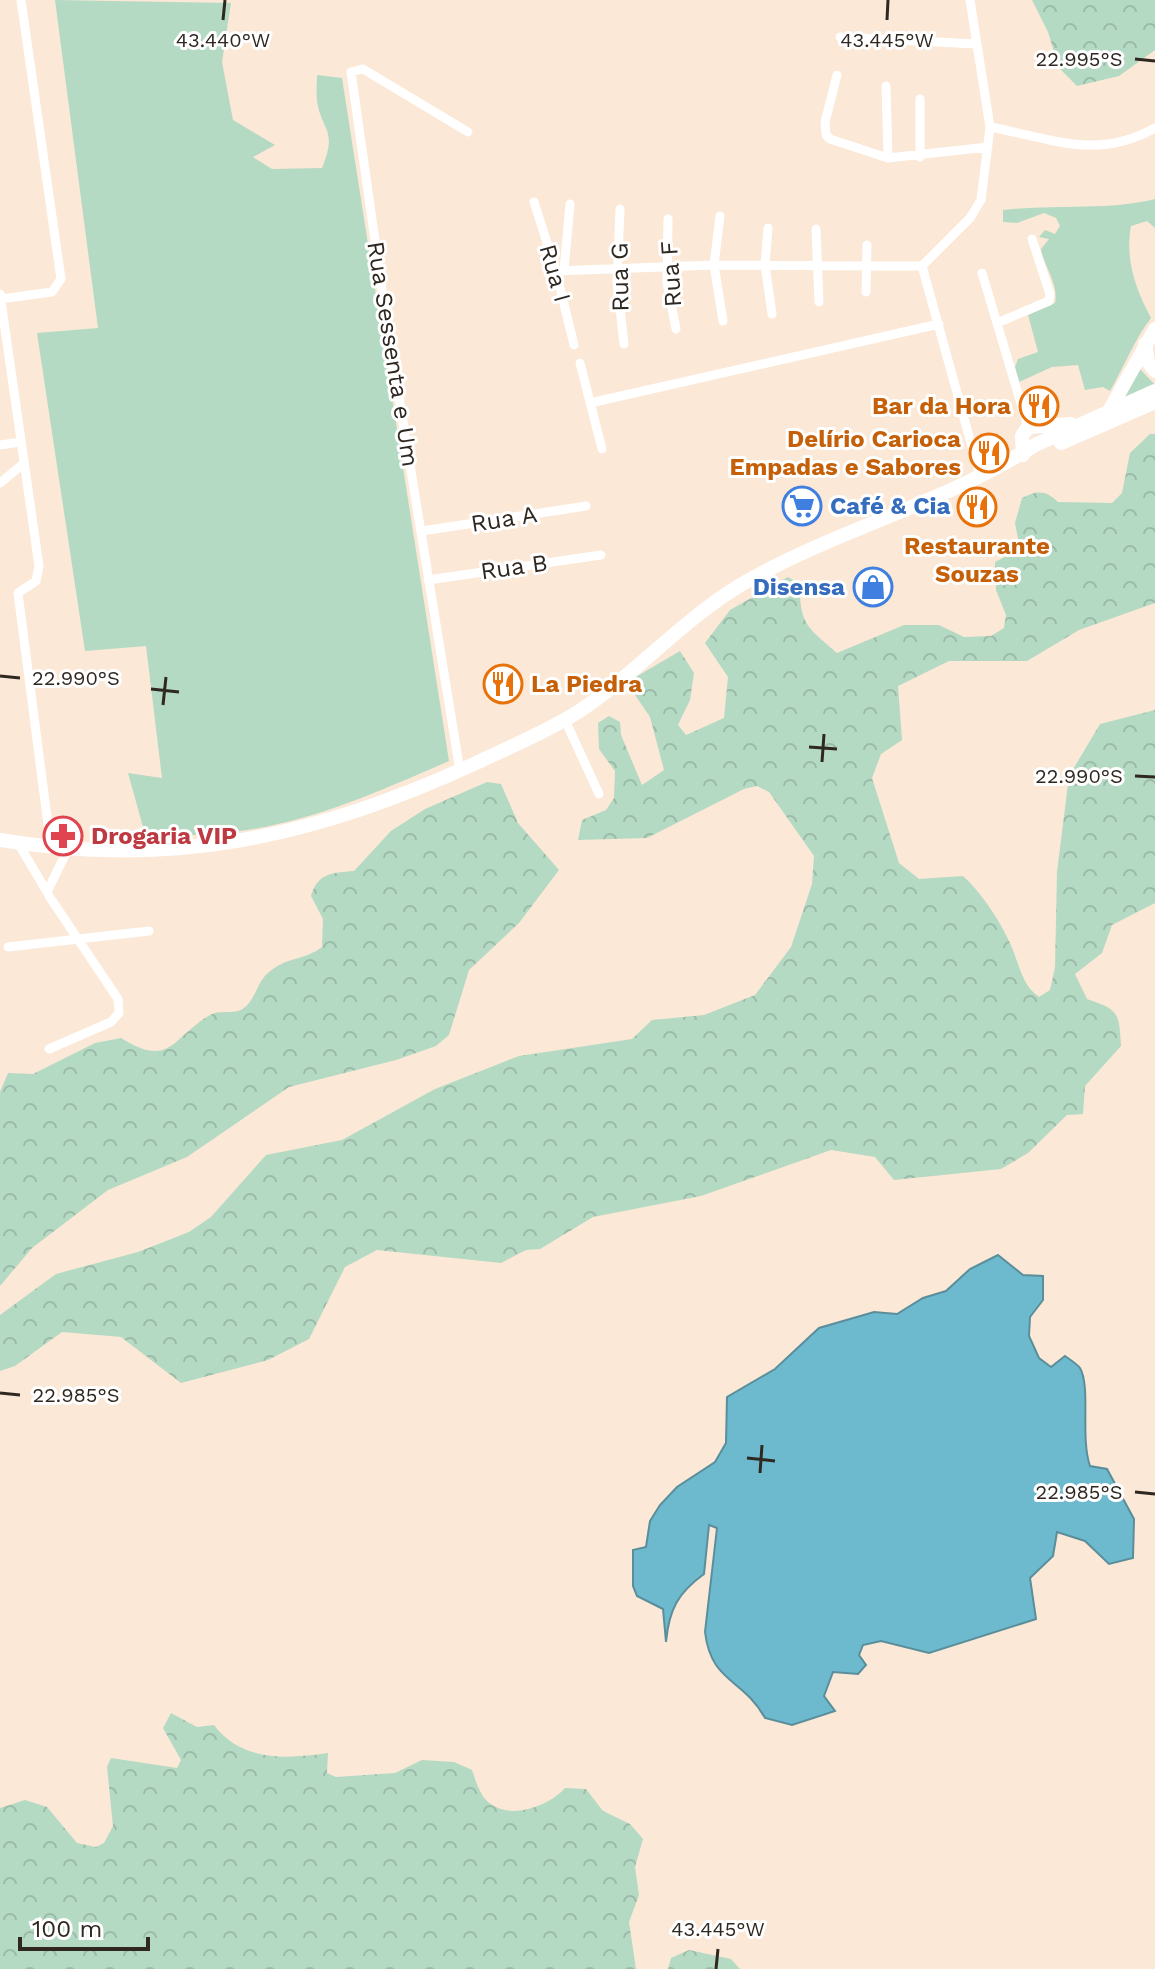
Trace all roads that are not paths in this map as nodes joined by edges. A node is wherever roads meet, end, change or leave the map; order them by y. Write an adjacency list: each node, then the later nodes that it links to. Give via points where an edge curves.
1 (21, 0): 33 (street, via 61,279 52,292)
2 (970, 0): 4 (street)
3 (840, 37): 4 (street)
4 (976, 44): 8 (street)
5 (837, 75): 13 (street, via 826,135)
6 (886, 86): 13 (street)
7 (920, 99): 12 (street)
8 (990, 127): 9 (street, via 1087,147); 11 (street)
9 (1155, 128)
10 (468, 132): 60 (street, Rua Sessenta e Um, via 363,69 351,72)
11 (988, 147): 12 (street); 28 (street, via 981,200)
12 (920, 157): 13 (street)
13 (888, 158)
14 (534, 202): 30 (street, Rua I)
15 (570, 204): 30 (street)
16 (620, 209): 29 (street, Rua G)
17 (720, 216): 23 (street)
18 (668, 219): 26 (street, Rua F)
19 (768, 228): 24 (street)
20 (816, 229): 25 (street)
21 (1032, 239): 37 (street, via 1050,298)
22 (867, 245): 27 (street)
23 (714, 265): 24 (street); 26 (street); 36 (street)
24 (765, 265): 25 (street); 35 (street)
25 (815, 265): 27 (street); 34 (street)
26 (667, 266): 29 (street); 39 (street, Rua F)
27 (866, 266): 28 (street); 32 (street)
28 (922, 266): 38 (street)
29 (617, 267): 30 (street); 41 (street, Rua G)
30 (560, 270): 43 (street, Rua I)
31 (982, 273): 37 (street)
32 (866, 292)
33 (0, 298): 52 (street)
34 (819, 302)
35 (772, 314)
36 (723, 321)
37 (997, 323): 51 (street)
38 (939, 324): 48 (street); 57 (street)
39 (676, 329)
40 (1155, 329): 42 (main road)
41 (624, 344)
42 (1145, 344): 45 (main road); 49 (main road)
43 (574, 345)
44 (580, 363): 48 (street)
45 (1155, 371)
46 (1155, 391): 49 (main road)
47 (1155, 402): 50 (main road)
48 (590, 403): 54 (street)
49 (1110, 410): 50 (main road)
50 (1089, 426): 51 (main road); 55 (main road, via 1035,445)
51 (1028, 427): 55 (main road, via 1022,436)
52 (20, 442): 53 (street); 56 (street)
53 (0, 445)
54 (602, 449)
55 (1023, 455): 57 (main road)
56 (23, 464): 58 (street); 68 (street, via 39,566 36,581 18,593)
57 (980, 476): 63 (main road, via 817,546 729,591 619,684)
58 (0, 483)
59 (586, 506): 60 (street, Rua A)
60 (422, 531): 62 (street, Rua Sessenta e Um)
61 (601, 555): 62 (street, Rua B)
62 (428, 580): 64 (street, Rua Sessenta e Um)
63 (565, 720): 64 (main road); 65 (street)
64 (460, 771): 69 (main road, via 337,818 245,842 145,851)
65 (599, 794)
66 (0, 840): 67 (main road)
67 (18, 843): 68 (main road); 69 (street, via 47,892)
68 (51, 848): 69 (main road)
69 (68, 849)
70 (49, 896): 72 (street)
71 (149, 931): 72 (street)
72 (78, 939): 73 (street); 74 (street, via 118,999 119,1013 111,1022)
73 (8, 947)
74 (49, 1049)

